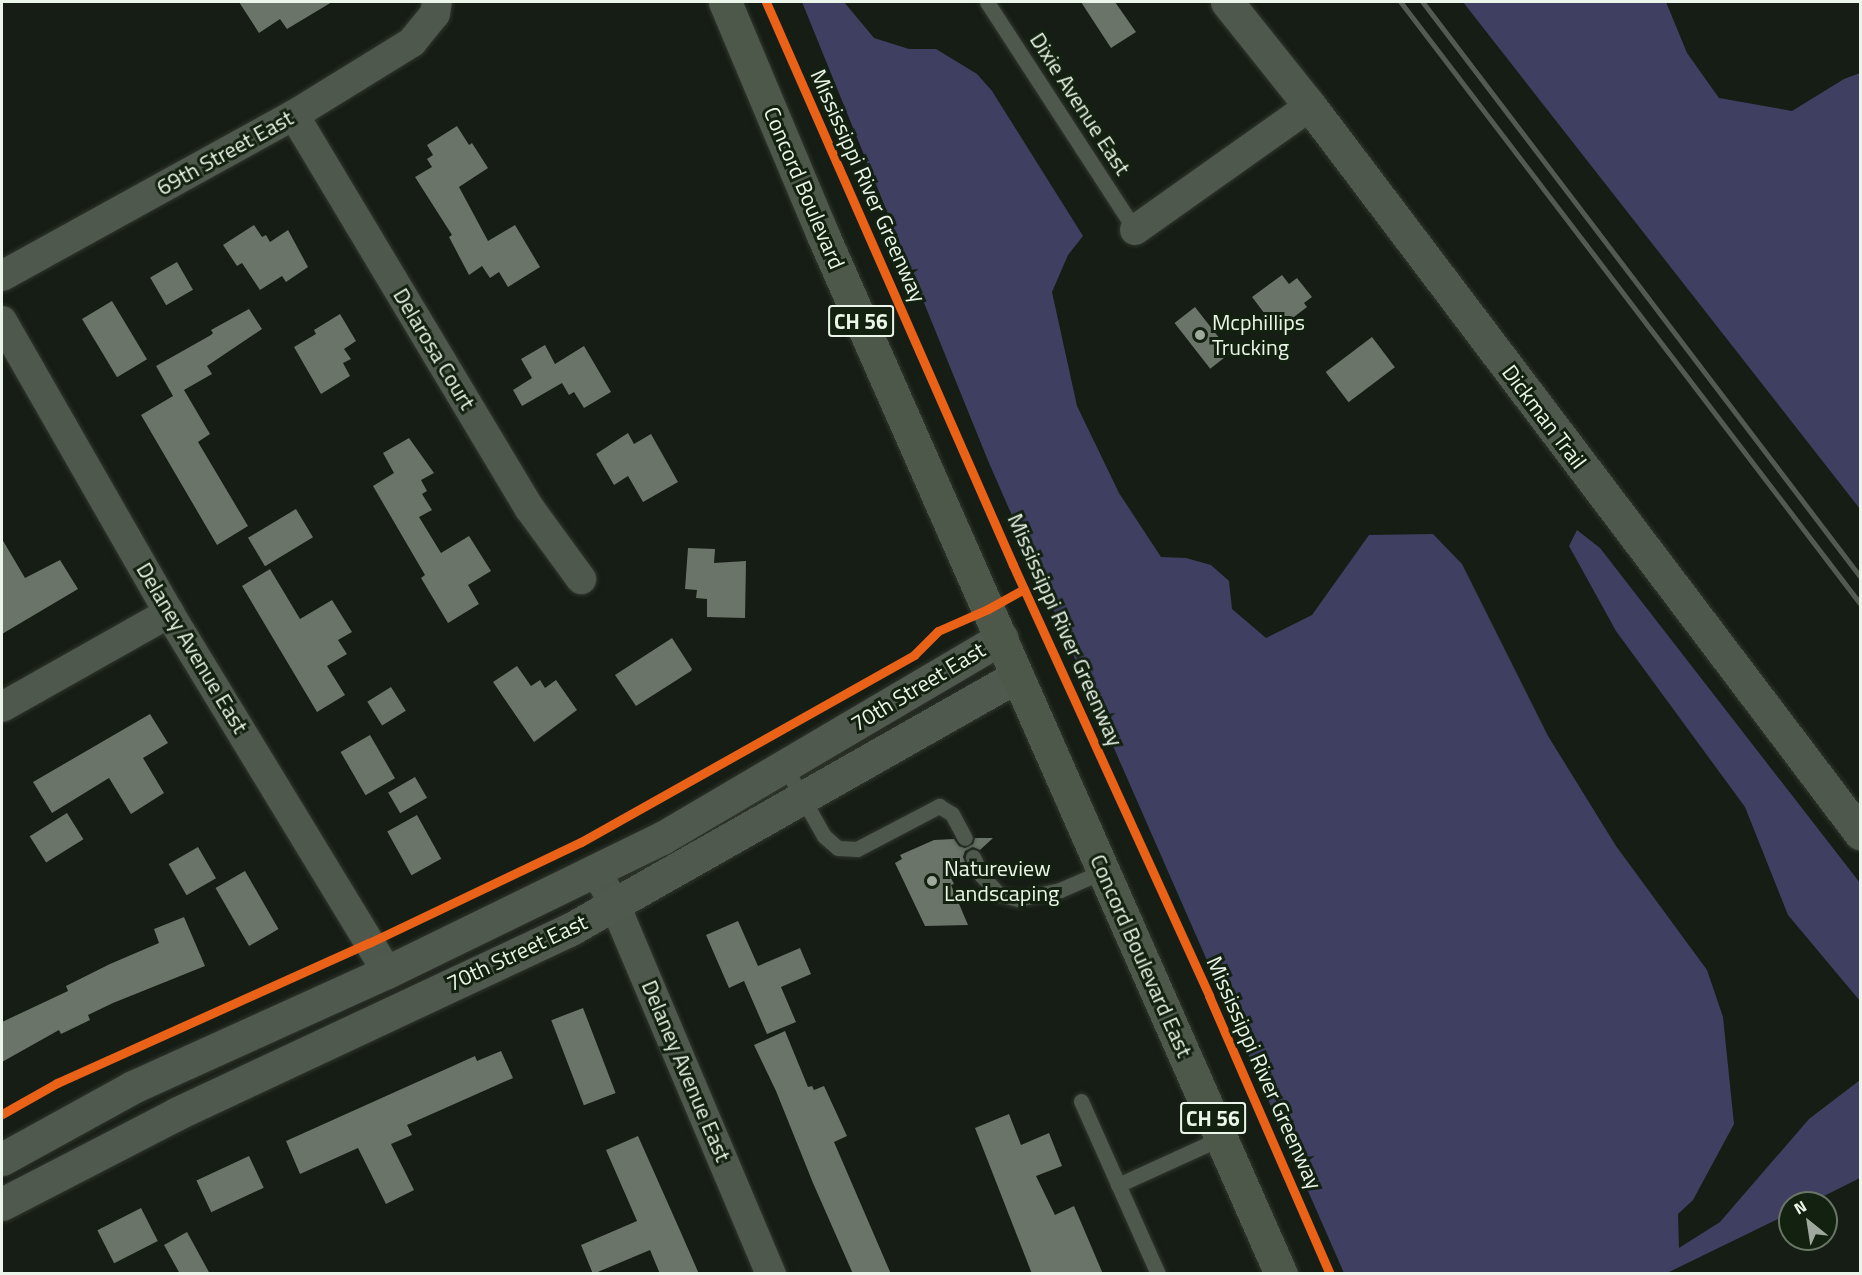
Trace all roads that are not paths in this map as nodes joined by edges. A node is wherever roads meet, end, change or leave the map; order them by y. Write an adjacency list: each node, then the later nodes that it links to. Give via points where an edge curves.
1 (726, 2): 12 (main road, Concord Boulevard / CH 56, via 822,233)
2 (987, 2): 7 (lane, Dixie Avenue East)
3 (1227, 2): 5 (street, Dickman Trail)
4 (436, 8): 6 (street, 69th Street East, via 412,42)
5 (1310, 106): 7 (street); 17 (street, Dickman Trail)
6 (294, 115): 8 (street, 69th Street East); 10 (street, Delarosa Court, via 530,509)
7 (1135, 230)
8 (2, 276)
9 (2, 321): 11 (street, Delaney Avenue East)
10 (581, 579)
11 (170, 612): 14 (street); 23 (street, Delaney Avenue East)
12 (1001, 638): 13 (main road, Concord Boulevard East / CH 56); 15 (main road, 70th Street East)
13 (1017, 676): 16 (main road, 70th Street East); 21 (main road, Concord Boulevard East / CH 56)
14 (2, 707)
15 (784, 765): 16 (lane); 20 (main road, 70th Street East, via 662,838)
16 (803, 798): 18 (lane, via 824,836 838,848 857,849 939,806 952,814); 22 (main road, 70th Street East)
17 (1860, 833)
18 (965, 838)
19 (973, 857): 21 (lane, via 982,876 999,894 1018,899 1060,890)
20 (596, 871): 22 (street, Delaney Avenue East); 23 (main road, 70th Street East)
21 (1104, 871): 25 (main road, Concord Boulevard East / CH 56)
22 (615, 905): 28 (main road, 70th Street East, via 177,1113); 29 (street, Delaney Avenue East)
23 (387, 972): 26 (main road, 70th Street East, via 133,1088)
24 (1081, 1101): 27 (lane)
25 (1221, 1138): 27 (lane); 31 (main road, Concord Boulevard East / CH 56)
26 (2, 1159)
27 (1118, 1185): 30 (lane)
28 (2, 1204)
29 (771, 1274)
30 (1158, 1274)
31 (1281, 1274)

